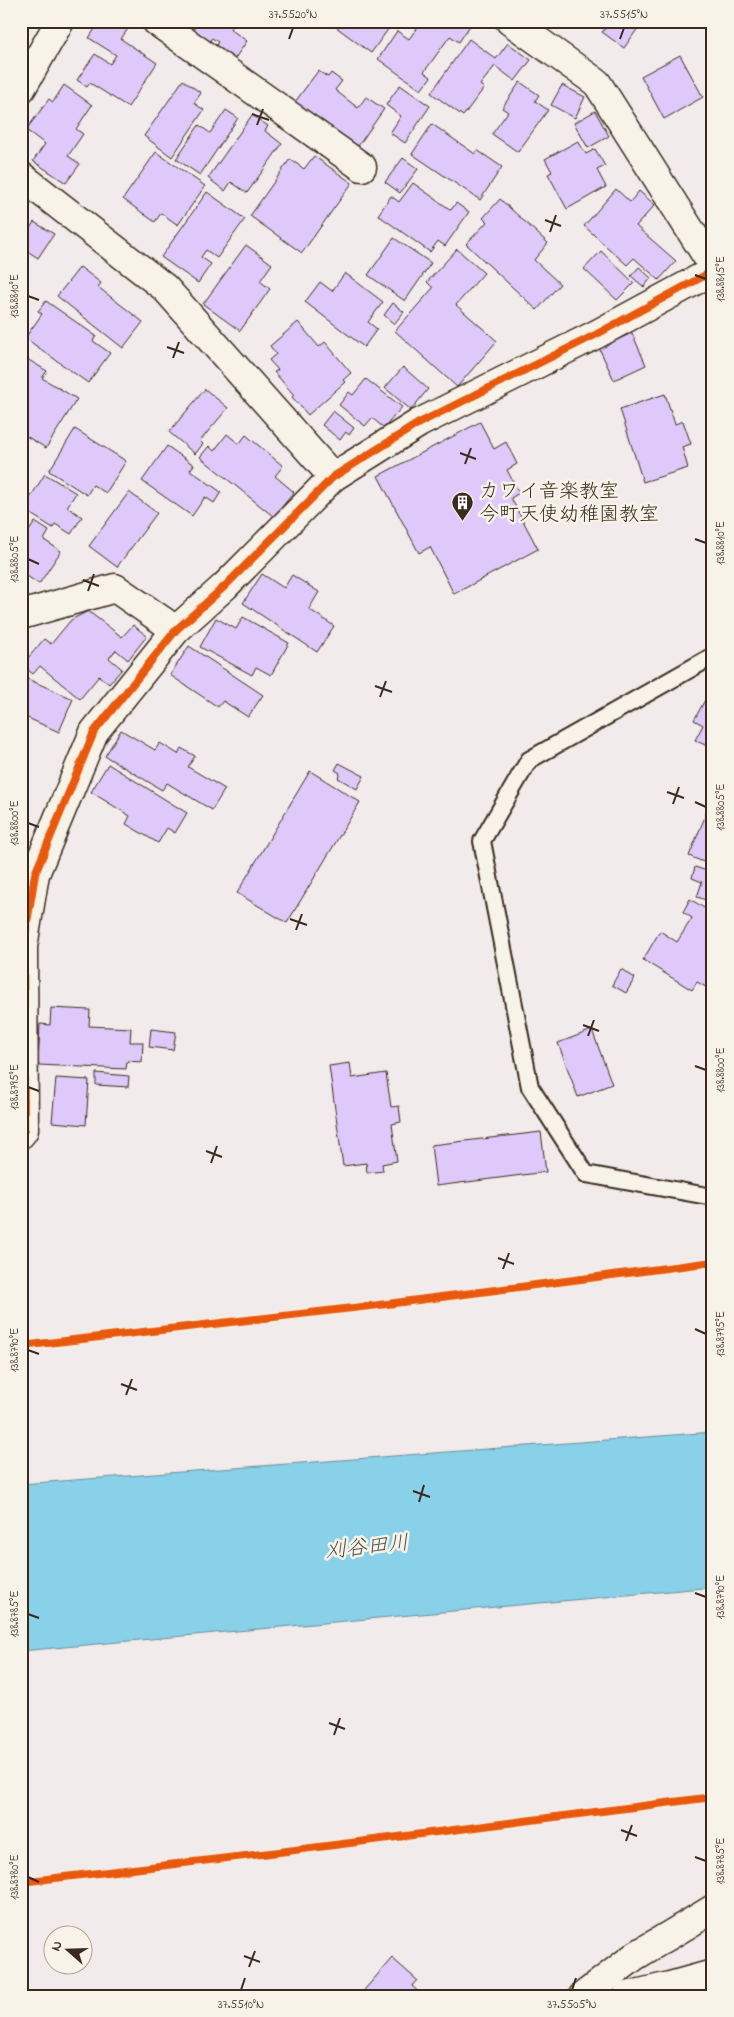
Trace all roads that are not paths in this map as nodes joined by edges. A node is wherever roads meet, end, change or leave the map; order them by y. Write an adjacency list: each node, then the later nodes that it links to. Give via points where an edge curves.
1 (60, 21): 4 (street)
2 (156, 21): 5 (street)
3 (510, 21): 7 (street, via 597,83)
4 (21, 89)
5 (362, 167)
6 (21, 176): 9 (street, via 165,288)
7 (713, 266)
8 (713, 271): 9 (street, via 597,334 419,423)
9 (333, 477): 11 (street, via 225,586)
10 (21, 614): 11 (street, via 115,588)
11 (176, 630): 13 (street, via 94,732 35,874 23,947 24,1130)
12 (713, 656): 14 (lane, via 529,760 482,841 530,1087 586,1174)
13 (21, 1134)
14 (713, 1197)
15 (713, 1909): 17 (street, via 635,1956)
16 (713, 1974): 19 (street)
17 (584, 1994): 18 (street)
18 (621, 1996)
19 (628, 1996)

